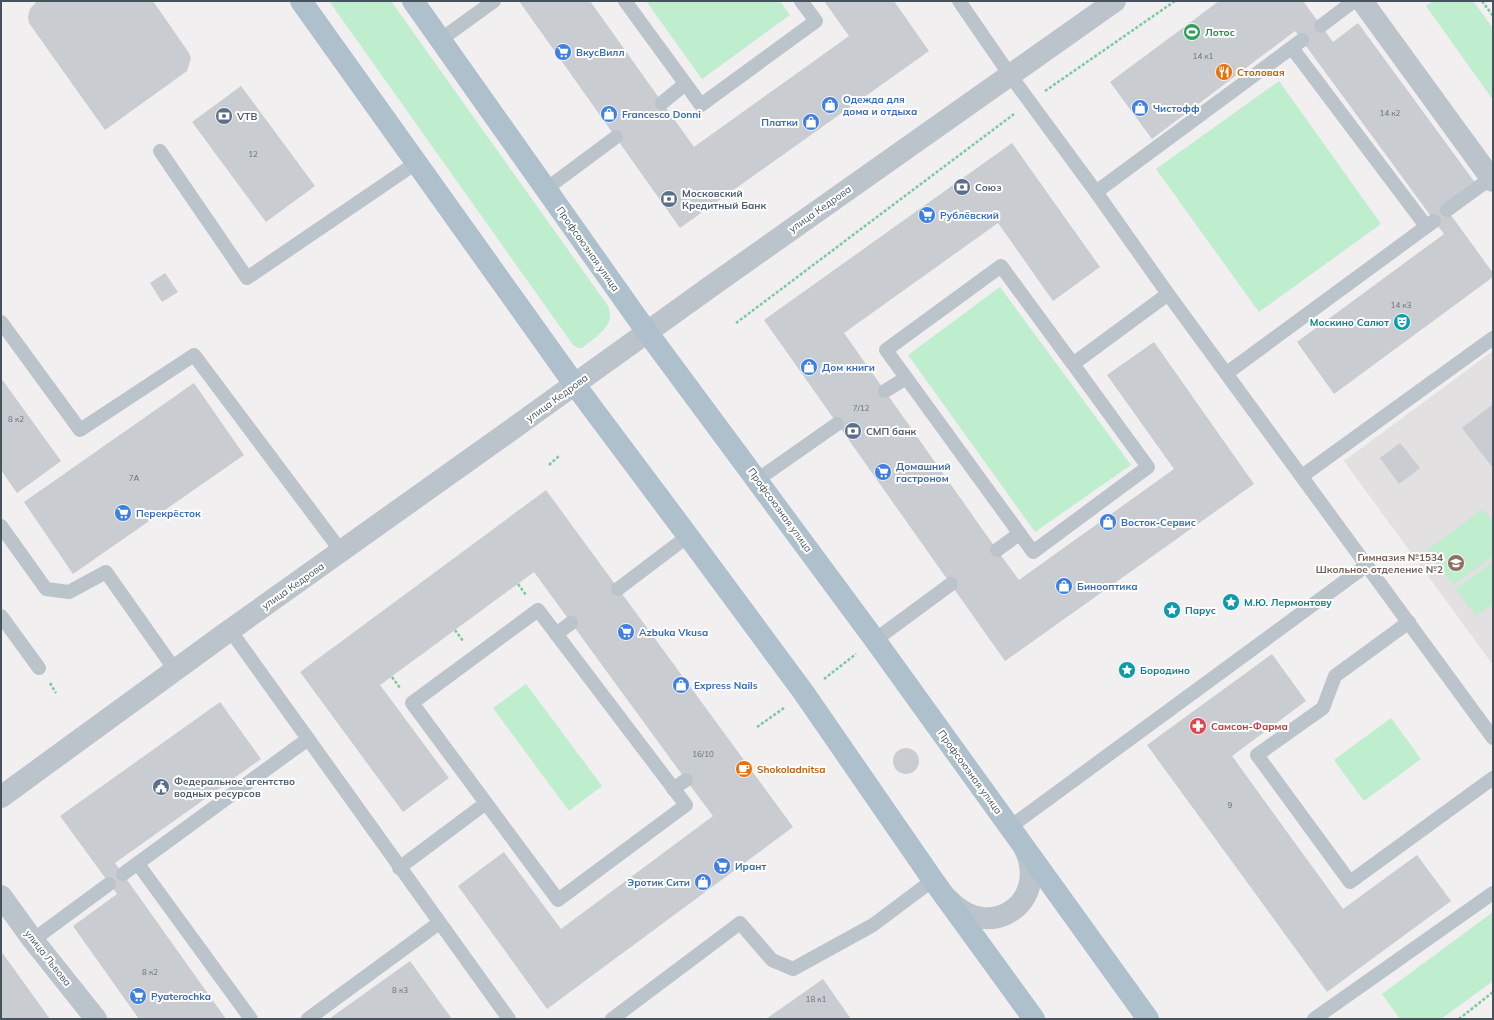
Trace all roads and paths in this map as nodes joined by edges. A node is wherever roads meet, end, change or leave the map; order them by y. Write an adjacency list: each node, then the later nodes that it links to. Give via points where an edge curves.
1 (301, 1): 21 (main road)
2 (413, 1): 14 (main road, Профсоюзная улица)
3 (494, 1): 14 (lane)
4 (625, 1): 16 (lane)
5 (801, 1): 16 (lane, via 816,21 701,105)
6 (959, 1): 15 (lane)
7 (1114, 1): 15 (street, улица Кедрова)
8 (1176, 1): 17 (path)
9 (1354, 1): 13 (lane)
10 (1362, 1): 22 (street)
11 (1482, 1): 12 (path)
12 (1493, 16)
13 (1321, 26)
14 (440, 40): 23 (main road, Профсоюзная улица)
15 (1010, 75): 17 (lane); 29 (street, улица Кедрова)
16 (686, 84): 18 (lane)
17 (1030, 102): 24 (lane); 28 (path)
18 (662, 103)
19 (616, 138): 23 (lane)
20 (160, 151): 21 (lane, via 247,278)
21 (416, 163): 34 (main road)
22 (1492, 180): 25 (lane)
23 (546, 189): 29 (main road, Профсоюзная улица)
24 (1096, 192): 26 (lane); 32 (lane, via 1297,44 1430,223)
25 (1447, 210)
26 (1168, 294): 31 (lane); 32 (lane)
27 (1, 322): 45 (lane, via 80,430 194,355)
28 (736, 323)
29 (648, 332): 34 (street, улица Кедрова); 40 (main road, Профсоюзная улица)
30 (1493, 338): 39 (lane)
31 (1072, 364): 33 (lane, via 1001,266 886,350); 42 (lane, via 1148,467 1032,552)
32 (1226, 373): 39 (lane)
33 (906, 378): 35 (lane); 42 (lane)
34 (575, 385): 43 (main road); 45 (street, улица Кедрова)
35 (885, 391)
36 (837, 424): 40 (lane)
37 (559, 456): 38 (path)
38 (549, 465)
39 (1302, 476): 46 (lane)
40 (757, 480): 54 (main road, Профсоюзная улица)
41 (1, 526): 56 (lane, via 46,589 69,592 106,572)
42 (1019, 534): 44 (lane)
43 (688, 536): 48 (lane); 57 (main road)
44 (997, 550)
45 (341, 551): 52 (street, улица Кедрова)
46 (1367, 565): 50 (lane); 66 (lane)
47 (951, 584): 54 (lane)
48 (618, 589)
49 (1, 616): 55 (lane)
50 (1409, 622): 59 (lane); 61 (lane, via 1335,676 1322,708 1257,755 1350,882)
51 (571, 623): 53 (lane)
52 (230, 630): 56 (street, улица Кедрова); 60 (lane)
53 (556, 634): 63 (lane); 65 (lane, via 538,610 412,703)
54 (875, 640): 57 (path); 66 (main road, Профсоюзная улица)
55 (39, 668)
56 (175, 670): 64 (street, улица Кедрова)
57 (804, 694): 58 (path); 71 (main road)
58 (757, 727)
59 (1493, 738)
60 (308, 739): 68 (lane); 69 (lane)
61 (1493, 778)
62 (686, 780): 63 (lane)
63 (673, 788): 65 (lane, via 686,805 558,900)
64 (1, 797)
65 (486, 803): 69 (lane)
66 (1010, 827): 67 (main road, Профсоюзная улица)
67 (1023, 846): 75 (street, via 1032,870 1030,884 1025,896 1007,914 981,919 969,916); 85 (main road, Профсоюзная улица)
68 (138, 864): 70 (lane); 80 (lane)
69 (399, 868): 76 (lane)
70 (123, 874)
71 (933, 880): 75 (main road); 83 (lane, via 874,924 794,969 772,960 740,923)
72 (109, 884): 77 (lane)
73 (1493, 893): 86 (lane)
74 (1, 896): 77 (street, улица Львова)
75 (948, 900): 84 (main road)
76 (439, 923): 81 (lane); 82 (lane)
77 (33, 940): 79 (street, улица Львова)
78 (1493, 992): 87 (path)
79 (96, 1019)
80 (251, 1019)
81 (308, 1019)
82 (509, 1019)
83 (612, 1019)
84 (1034, 1019)
85 (1148, 1019)
86 (1314, 1019)
87 (1459, 1019)

